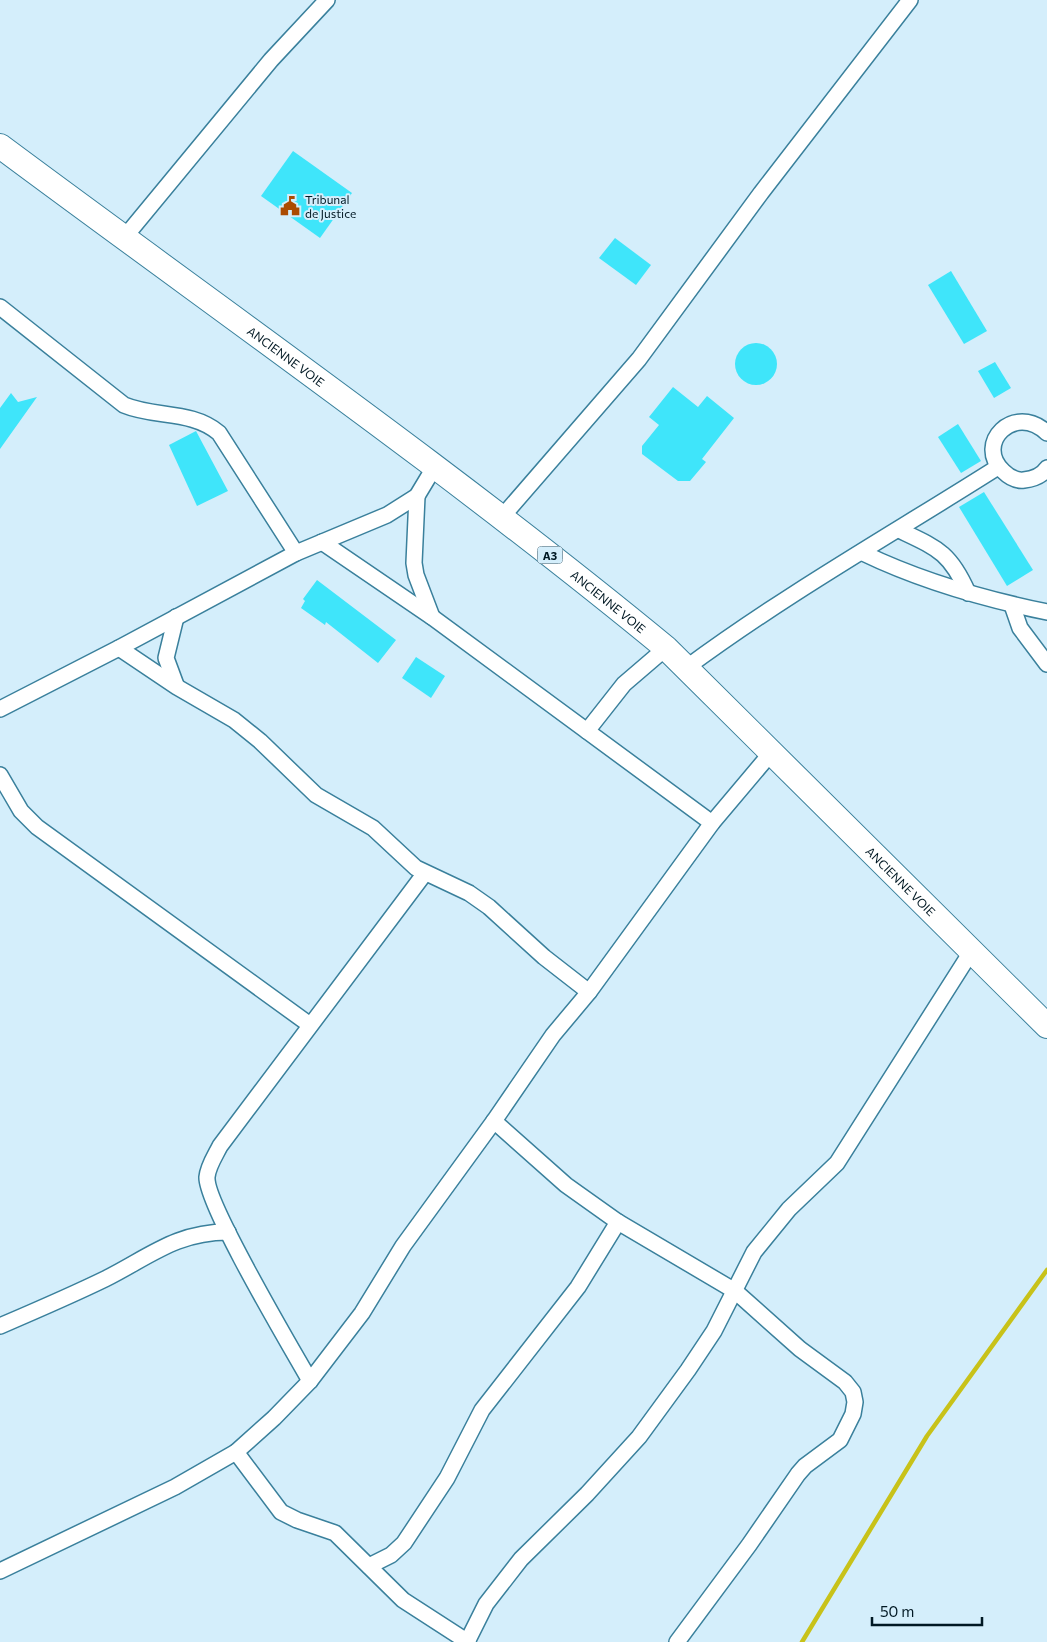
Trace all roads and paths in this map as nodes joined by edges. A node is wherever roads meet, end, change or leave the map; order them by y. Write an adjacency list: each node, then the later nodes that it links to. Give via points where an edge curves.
1 (326, 0): 4 (street, via 271,60)
2 (910, 0): 11 (street, via 639,359)
3 (0, 146): 4 (main road, ANCIENNE VOIE / A3)
4 (124, 238): 7 (main road, ANCIENNE VOIE / A3)
5 (0, 307): 14 (street, via 124,405 140,411 197,419 211,426)
6 (1047, 432): 8 (street, via 1026,420 1012,422 994,441 993,454)
7 (435, 466): 10 (street); 11 (main road, ANCIENNE VOIE / A3)
8 (998, 467): 9 (street, via 1008,476 1021,480 1034,478); 12 (street)
9 (1047, 468)
10 (416, 496): 13 (street, via 387,514); 20 (street, via 414,563)
11 (502, 518): 22 (main road, ANCIENNE VOIE / A3)
12 (899, 530): 15 (street); 16 (street, via 945,554 958,570)
13 (322, 542): 14 (street); 20 (street)
14 (296, 553): 19 (street)
15 (863, 553): 16 (street, via 897,569); 24 (street, via 762,613)
16 (968, 593): 17 (street)
17 (1012, 604): 18 (street); 23 (street, via 1020,628)
18 (1047, 612)
19 (176, 617): 21 (street); 25 (street, via 166,658)
20 (432, 617): 27 (street)
21 (119, 648): 25 (street); 26 (street)
22 (666, 648): 24 (main road, ANCIENNE VOIE / A3); 27 (street, via 624,684)
23 (1047, 664)
24 (686, 668): 28 (main road, ANCIENNE VOIE / A3)
25 (177, 687): 31 (street, via 234,720 316,795 373,828)
26 (0, 709)
27 (587, 731): 30 (street)
28 (771, 753): 30 (street); 32 (main road, ANCIENNE VOIE / A3)
29 (0, 775): 35 (street, via 17,805 37,827)
30 (712, 823): 33 (street)
31 (425, 873): 33 (street, via 469,893 489,907); 35 (street)
32 (971, 952): 34 (main road, ANCIENNE VOIE / A3); 39 (street, via 837,1163 789,1209 754,1252)
33 (589, 992): 36 (street, via 552,1035)
34 (1042, 1016)
35 (310, 1025): 38 (street, via 220,1146 210,1166 207,1178 210,1193)
36 (494, 1121): 37 (street, via 566,1185); 41 (street, via 409,1238 362,1314)
37 (618, 1222): 39 (street); 43 (street, via 578,1287 482,1410 447,1478 404,1543)
38 (228, 1232): 40 (street, via 196,1234 160,1248 87,1287); 41 (street)
39 (735, 1292): 45 (street, via 714,1332 639,1437 521,1559 491,1598); 46 (street, via 800,1349 845,1382 855,1402 853,1414 840,1440 798,1474)
40 (0, 1326)
41 (310, 1381): 42 (street)
42 (236, 1452): 43 (street, via 282,1512 335,1533); 44 (street, via 175,1487)
43 (369, 1566): 45 (street, via 403,1600)
44 (0, 1570)
45 (468, 1642)
46 (677, 1642)

